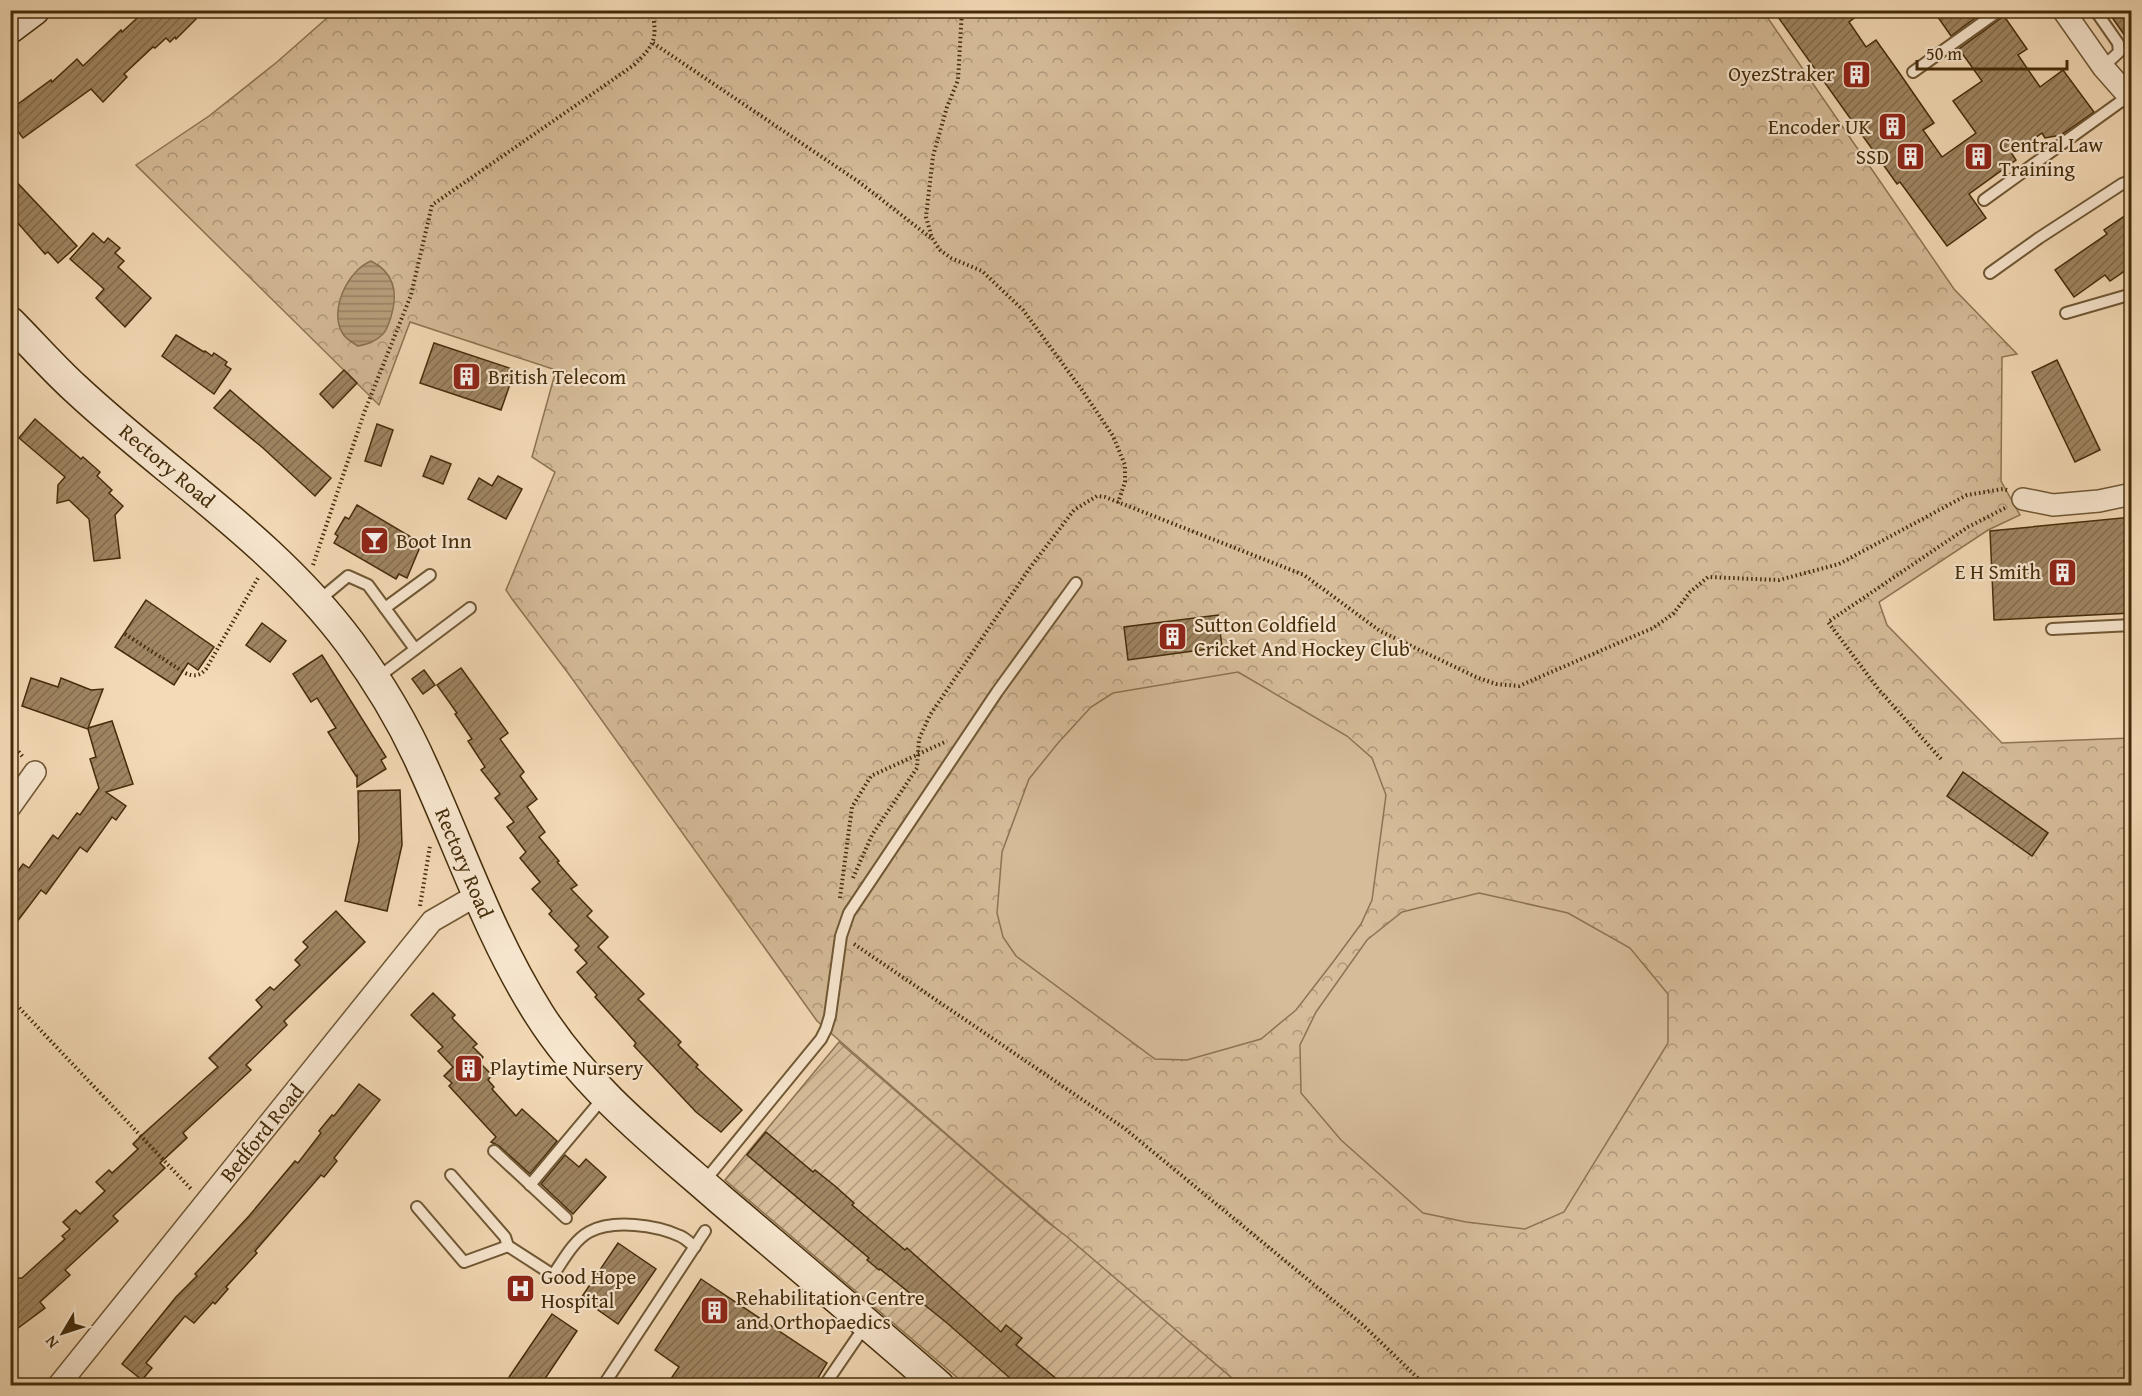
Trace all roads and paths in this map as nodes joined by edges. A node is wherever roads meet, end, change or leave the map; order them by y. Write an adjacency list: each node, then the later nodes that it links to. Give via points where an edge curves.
1 (34, 10): 7 (street)
2 (652, 10): 8 (path)
3 (962, 10): 14 (path, via 958,80 933,156 926,217)
4 (2000, 10): 10 (lane)
5 (2063, 10): 9 (street)
6 (2095, 10): 9 (lane, via 2119,48)
7 (10, 28)
8 (652, 43): 14 (path, via 859,182); 25 (path, via 634,65 432,205 411,295 364,413)
9 (2103, 67): 11 (street)
10 (1913, 72)
11 (2129, 99): 13 (lane)
12 (2132, 180): 15 (lane)
13 (1984, 200)
14 (932, 238): 21 (path, via 951,258 982,271 1023,310 1082,390 1113,436 1125,465 1125,482)
15 (1990, 273)
16 (2132, 294): 17 (lane)
17 (2066, 313)
18 (10, 322): 22 (street, Rectory Road, via 76,389)
19 (2132, 494): 20 (street, via 2053,505)
20 (2024, 499): 21 (path, via 2003,489 1967,495 1839,564 1779,580 1707,577 1673,614 1653,628 1519,686 1496,684 1380,631 1304,575); 35 (path, via 1968,527 1828,622 1879,690)
21 (1118, 502): 34 (path, via 1097,496 1074,510 930,715 919,739)
22 (271, 556): 25 (street, Rectory Road); 30 (path, via 201,674 185,673)
23 (430, 575): 26 (lane)
24 (1076, 583): 33 (lane)
25 (311, 596): 26 (lane, via 348,576 369,585); 32 (street, Rectory Road)
26 (385, 608): 31 (lane)
27 (470, 608): 31 (lane)
28 (2132, 625): 29 (lane)
29 (2052, 630)
30 (125, 634)
31 (415, 649): 32 (lane)
32 (374, 680): 38 (street, Rectory Road, via 423,765)
33 (974, 728): 34 (path); 43 (lane, via 849,913)
34 (918, 754): 39 (path, via 917,768 872,835); 40 (path, via 871,776 852,807 841,900)
35 (1941, 759)
36 (35, 772): 37 (street)
37 (10, 807)
38 (448, 826): 41 (street, Rectory Road); 42 (path, via 432,834 419,910)
39 (853, 878)
40 (848, 889)
41 (477, 895): 42 (street, Bedford Road); 45 (street, Rectory Road, via 541,1017 569,1056)
42 (429, 926): 50 (street, Bedford Road)
43 (842, 936): 48 (lane, via 830,1016 821,1040); 61 (path, via 1124,1128 1362,1325)
44 (10, 998): 50 (path)
45 (606, 1095): 48 (street, Rectory Road); 49 (lane)
46 (494, 1151): 49 (lane)
47 (451, 1175): 54 (lane, via 506,1237)
48 (703, 1184): 56 (street, Rectory Road)
49 (530, 1185): 52 (lane)
50 (204, 1204): 57 (street, Bedford Road)
51 (417, 1207): 54 (lane, via 464,1262)
52 (566, 1218)
53 (705, 1231): 55 (lane)
54 (508, 1246): 55 (lane, via 553,1275 574,1244 588,1232 605,1227 632,1224 663,1230 682,1236)
55 (695, 1247): 58 (lane)
56 (867, 1323): 59 (lane); 60 (street, Rectory Road)
57 (58, 1386)
58 (603, 1386)
59 (824, 1386)
60 (939, 1386)
61 (1426, 1386)

